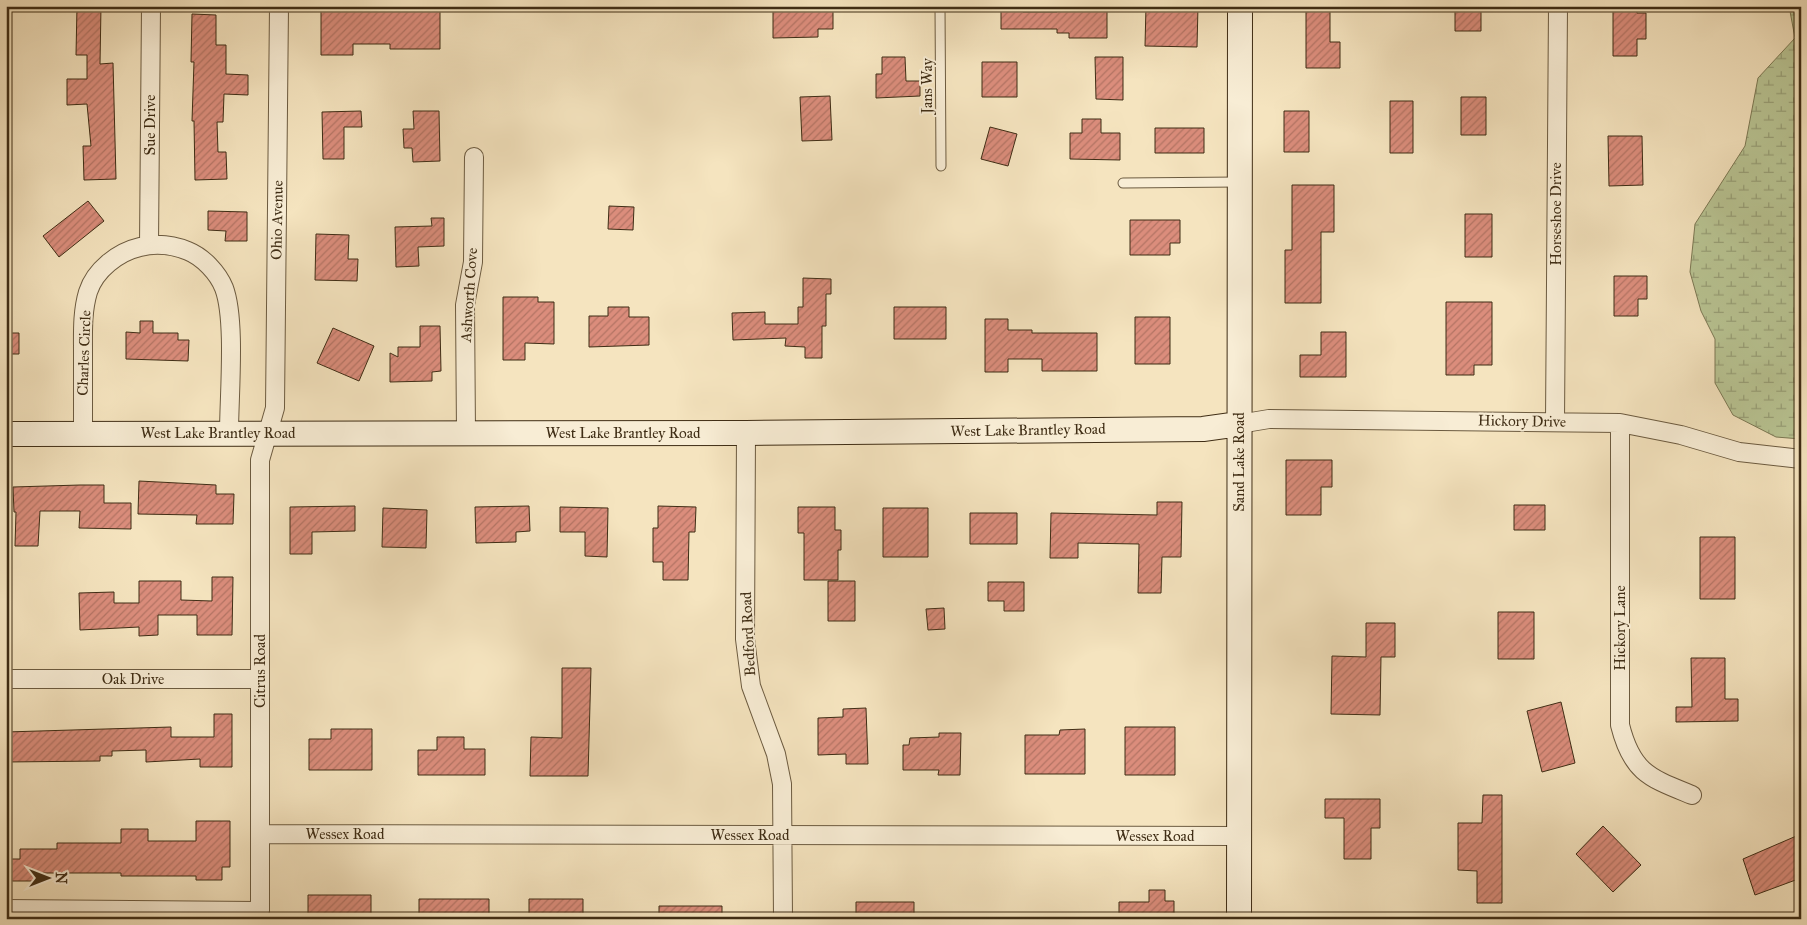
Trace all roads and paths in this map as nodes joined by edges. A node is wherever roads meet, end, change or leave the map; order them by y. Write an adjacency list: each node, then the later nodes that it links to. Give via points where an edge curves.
1 (151, 6): 10 (street, Sue Drive)
2 (279, 6): 16 (street, Ohio Avenue, via 274,408)
3 (940, 6): 7 (lane, Jans Way)
4 (1240, 6): 8 (street, Sand Lake Road)
5 (1558, 6): 11 (street, Horseshoe Drive)
6 (474, 157): 19 (street, Ashworth Cove, via 473,262 465,305)
7 (941, 166)
8 (1239, 182): 9 (lane); 13 (street, Sand Lake Road)
9 (1123, 183)
10 (149, 244): 14 (street, Charles Circle, via 176,246 195,254 212,268 224,288 230,313); 15 (street, Charles Circle, via 118,256 97,273 88,292 83,319)
11 (1555, 422): 12 (street, Hickory Drive); 13 (street, Hickory Drive, via 1269,419)
12 (1620, 423): 20 (street, Hickory Drive, via 1682,435 1739,452); 23 (street, Hickory Lane, via 1620,725 1625,745 1637,767 1658,781)
13 (1239, 424): 17 (street, West Lake Brantley Road, via 1203,429); 26 (street, Sand Lake Road)
14 (229, 432): 15 (street, West Lake Brantley Road); 16 (street, West Lake Brantley Road)
15 (83, 433): 18 (street, West Lake Brantley Road)
16 (267, 433): 19 (street, West Lake Brantley Road); 22 (street, Citrus Road, via 260,460)
17 (746, 433): 19 (street, West Lake Brantley Road); 25 (street, Bedford Road, via 745,639 751,686 776,754 782,784)
18 (6, 434)
19 (466, 434)
20 (1801, 459)
21 (6, 679): 22 (street, Oak Drive)
22 (260, 679): 24 (street, Citrus Road)
23 (1692, 795)
24 (261, 834): 25 (street, Wessex Road); 27 (street, Citrus Road, via 260,911)
25 (783, 836): 26 (street, Wessex Road); 28 (street, Bedford Road)
26 (1238, 836): 29 (street, Sand Lake Road)
27 (6, 909)
28 (782, 919)
29 (1239, 919)

